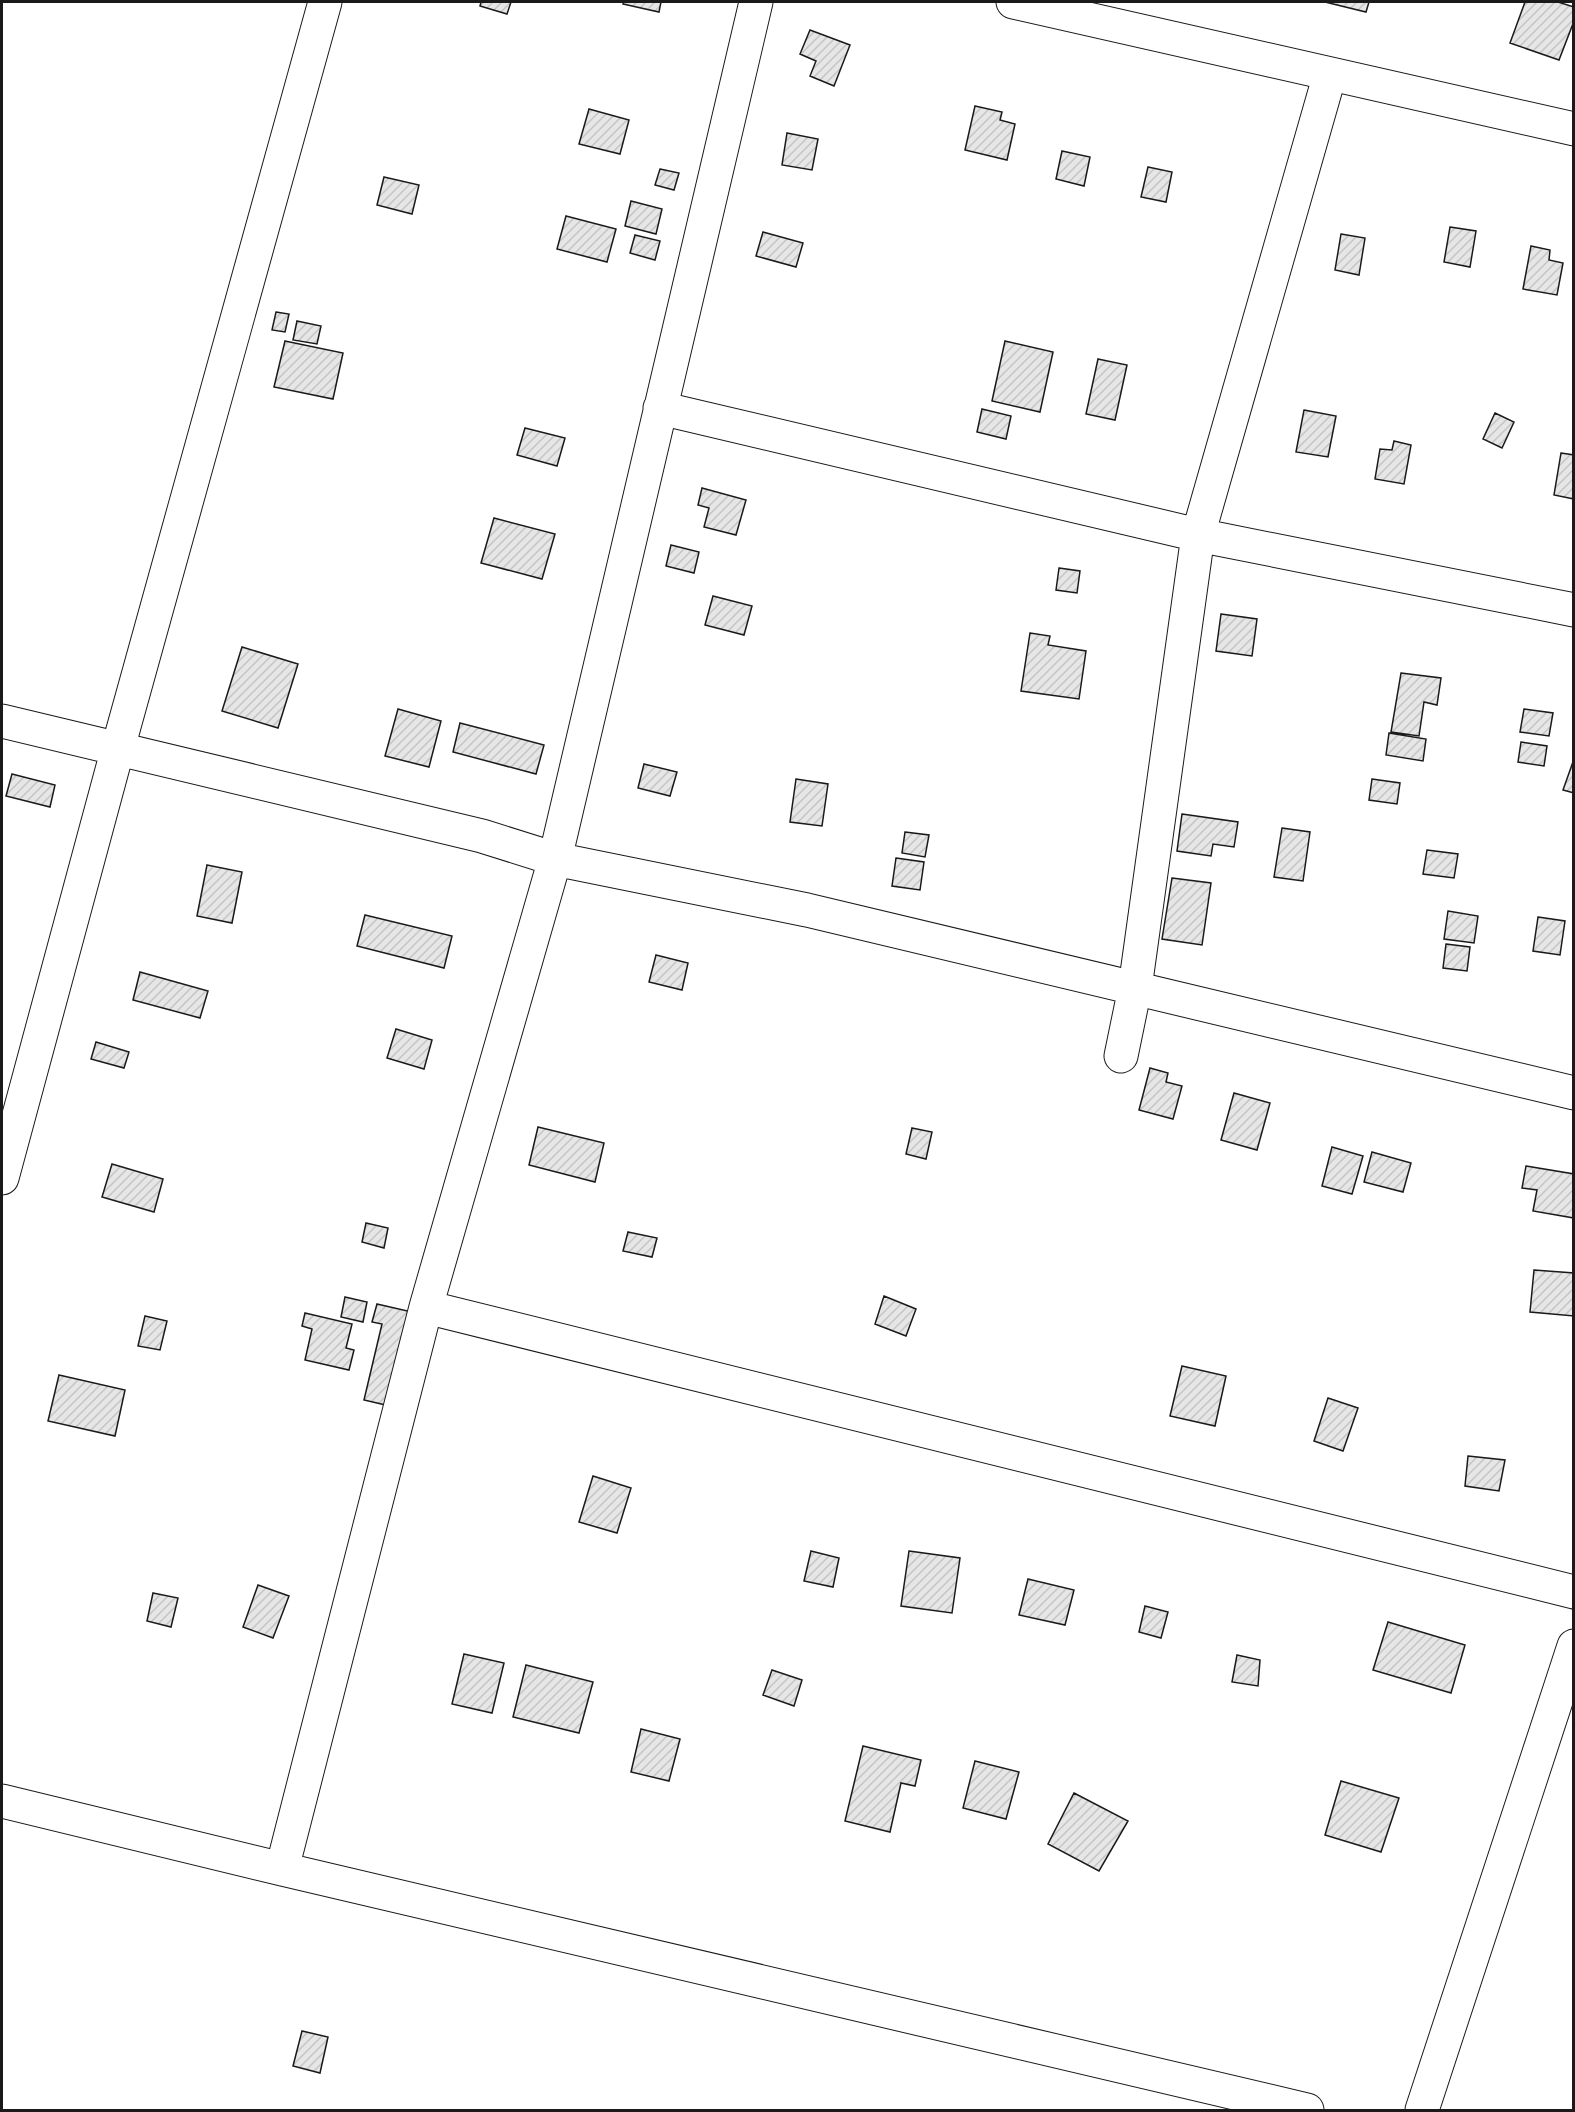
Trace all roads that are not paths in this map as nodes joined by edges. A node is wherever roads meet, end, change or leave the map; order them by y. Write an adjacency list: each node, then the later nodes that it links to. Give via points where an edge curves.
1 (325, 2): 10 (street)
2 (756, 2): 6 (street)
3 (1013, 2): 4 (street)
4 (1330, 74): 5 (street); 7 (street)
5 (1574, 129)
6 (660, 408): 7 (street); 11 (street)
7 (1198, 535): 8 (street); 12 (street)
8 (1574, 610)
9 (2, 721): 10 (street)
10 (118, 748): 11 (street, via 482,836); 15 (street)
11 (555, 859): 12 (street, via 807,910); 16 (street)
12 (1135, 988): 13 (street); 14 (street)
13 (1120, 1056)
14 (1574, 1093)
15 (2, 1178)
16 (426, 1307): 17 (street); 20 (street)
17 (1574, 1592)
18 (1574, 1646): 22 (street)
19 (2, 1801): 20 (street)
20 (282, 1869): 21 (street)
21 (1307, 2110)
22 (1422, 2110)

